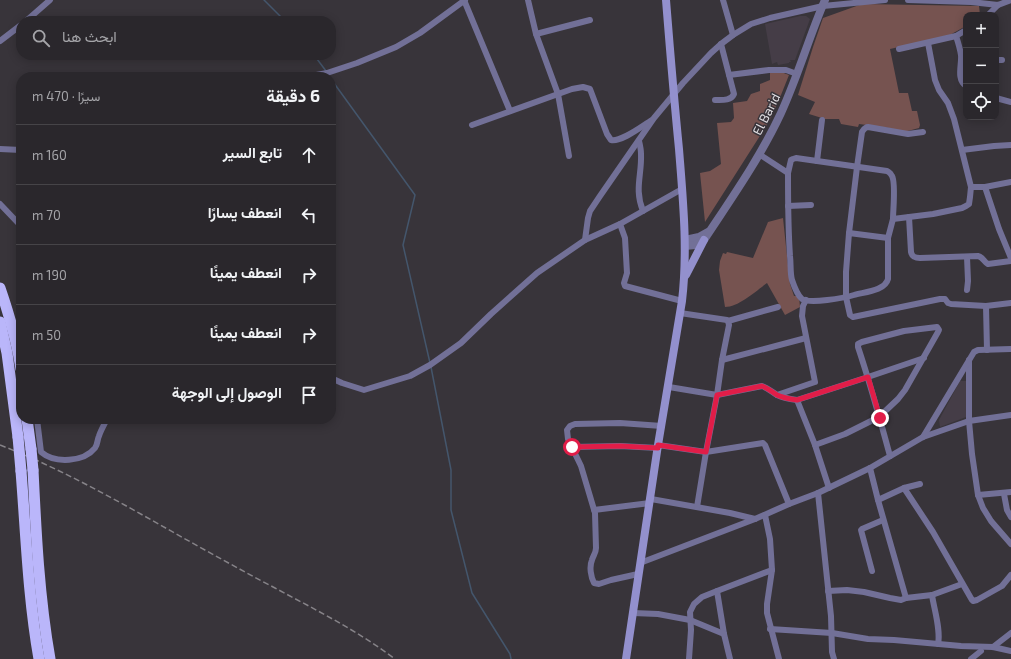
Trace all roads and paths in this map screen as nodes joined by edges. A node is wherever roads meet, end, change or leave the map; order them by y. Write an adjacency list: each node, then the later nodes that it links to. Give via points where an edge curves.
1 (50, 0): 12 (street)
2 (464, 0): 25 (street, via 420,33 396,47); 34 (street)
3 (528, 0): 16 (street)
4 (666, 0): 29 (main road)
5 (723, 0): 17 (street)
6 (885, 0): 9 (street)
7 (908, 0): 10 (street, via 971,2)
8 (1011, 0): 10 (street)
9 (824, 3): 17 (street, via 751,24); 26 (street, El Barid)
10 (998, 6): 11 (street)
11 (991, 12)
12 (32, 16)
13 (590, 20): 16 (street)
14 (16, 29): 19 (street)
15 (963, 32): 18 (street)
16 (536, 34): 30 (street)
17 (733, 35): 21 (street)
18 (956, 36): 20 (street); 23 (street)
19 (0, 41)
20 (928, 42): 22 (street); 43 (street, via 935,80 948,103)
21 (721, 44): 27 (street); 29 (street)
22 (899, 49)
23 (963, 57)
24 (963, 64): 28 (street, via 960,78)
25 (330, 72)
26 (797, 74): 27 (street, via 786,70 769,70); 44 (street, El Barid, via 780,115)
27 (729, 75): 32 (street, via 734,96)
28 (963, 83)
29 (674, 93): 35 (street); 52 (main road)
30 (558, 94): 34 (street); 35 (street, via 572,88 583,87 590,90 607,134 613,140 622,138); 45 (street)
31 (999, 99): 33 (street)
32 (715, 100)
33 (1011, 102)
34 (510, 111): 37 (street)
35 (654, 118): 39 (street)
36 (822, 120): 46 (street)
37 (472, 125)
38 (923, 132): 47 (street, via 908,134 865,128 862,132)
39 (639, 141): 56 (street, via 641,153 638,184); 64 (street, via 590,211)
40 (1011, 145): 43 (street)
41 (0, 149): 42 (street)
42 (16, 150)
43 (962, 150): 50 (street)
44 (759, 154): 48 (street); 61 (street, El Barid)
45 (569, 156)
46 (817, 161): 47 (street); 48 (street, via 793,159)
47 (857, 167): 58 (street, via 892,175); 62 (street)
48 (788, 173): 55 (street)
49 (1011, 182): 51 (street)
50 (971, 187): 51 (street); 57 (street, via 969,204 962,208)
51 (985, 187): 68 (street)
52 (682, 189): 56 (street); 66 (main road)
53 (0, 204): 59 (street)
54 (811, 205): 55 (street)
55 (788, 206): 73 (street, via 792,280 800,296)
56 (643, 211): 60 (street)
57 (909, 217): 58 (street); 67 (street, via 913,256)
58 (892, 219): 63 (street)
59 (16, 221)
60 (620, 224): 64 (street); 74 (street, via 625,238 625,286)
61 (711, 230): 65 (street, El Barid); 66 (street)
62 (849, 233): 63 (street); 72 (street)
63 (888, 238): 72 (street, via 888,279 884,286)
64 (585, 240): 89 (street, via 537,274 461,343 430,365 410,376 364,390)
65 (704, 240): 66 (street, via 695,245); 69 (main road)
66 (685, 243): 69 (main road)
67 (968, 257): 68 (street, via 981,257 991,264); 71 (street)
68 (1011, 260)
69 (685, 278): 74 (main road)
70 (0, 288): 82 (highway)
71 (967, 290)
72 (846, 298): 73 (street); 76 (street, via 850,315 853,317 940,299 951,304)
73 (806, 300): 81 (street, via 801,313)
74 (682, 301): 78 (main road)
75 (1011, 303): 76 (street)
76 (986, 306): 84 (street)
77 (778, 307): 79 (street)
78 (680, 313): 79 (street); 91 (main road)
79 (728, 321): 86 (street)
80 (0, 322): 99 (highway, bridge, via 7,353)
81 (806, 338): 86 (street); 90 (street)
82 (16, 341)
83 (1011, 349): 84 (street)
84 (987, 350): 87 (street, via 975,351)
85 (924, 358): 88 (street); 88 (street, via 939,330 937,327 904,331 862,342 858,347); 97 (street, via 905,390)
86 (722, 360): 93 (street)
87 (969, 360): 98 (street); 105 (street)
88 (868, 377): 92 (street); 97 (street)
89 (336, 380)
90 (815, 382): 92 (street); 94 (street)
91 (668, 387): 93 (street); 104 (main road)
92 (818, 394): 95 (street)
93 (717, 395): 94 (street, via 762,386); 109 (street)
94 (777, 395): 95 (street)
95 (797, 400): 106 (street)
96 (1011, 415): 98 (street)
97 (880, 418): 106 (street); 110 (street)
98 (969, 421): 105 (street); 118 (street)
99 (16, 422)
100 (16, 424): 149 (highway, bridge, via 34,636)
101 (28, 424): 150 (highway, bridge, via 42,602)
102 (38, 424): 103 (street, via 41,452 54,458 66,459 78,458 97,446)
103 (104, 424)
104 (662, 426): 107 (main road); 108 (street, via 615,423 571,425 567,430)
105 (923, 437): 110 (street)
106 (815, 445): 113 (street)
107 (658, 446): 108 (street); 109 (street); 120 (main road)
108 (572, 447): 123 (street, via 581,466)
109 (706, 452): 121 (street, via 765,445); 122 (street)
110 (890, 456): 111 (street)
111 (870, 468): 113 (street); 119 (street)
112 (920, 484): 114 (street)
113 (829, 488): 116 (street)
114 (904, 488): 119 (street); 134 (street, via 933,532)
115 (1011, 492): 117 (street)
116 (818, 493): 121 (street); 136 (street)
117 (1004, 494): 118 (street); 125 (street)
118 (978, 495): 128 (street, via 987,516)
119 (878, 500): 127 (street)
120 (650, 501): 122 (street); 123 (street); 129 (main road)
121 (789, 504): 124 (street)
122 (697, 507): 126 (street)
123 (594, 510): 132 (street, via 596,553 591,564 594,583)
124 (766, 515): 126 (street); 130 (street)
125 (1011, 517)
126 (755, 520): 129 (street)
127 (883, 520): 131 (street, via 861,530); 138 (street)
128 (1011, 544)
129 (640, 563): 132 (main road)
130 (772, 570): 135 (street); 141 (street, via 766,608)
131 (872, 571)
132 (638, 574): 139 (main road)
133 (1011, 575): 134 (street, via 1002,586 975,601)
134 (962, 584): 137 (street)
135 (717, 591): 140 (street, via 702,597 694,604); 144 (street)
136 (828, 591): 138 (street, via 864,592 896,600); 142 (street)
137 (932, 595): 138 (street); 145 (street, via 938,627)
138 (906, 598)
139 (633, 613): 140 (street, via 658,614); 151 (main road)
140 (690, 620): 144 (street); 152 (street)
141 (770, 629): 142 (street); 154 (street)
142 (832, 633): 145 (street, via 868,639); 155 (street)
143 (1011, 633): 146 (street)
144 (724, 634): 153 (street)
145 (938, 644): 147 (street)
146 (993, 647): 147 (street); 148 (street)
147 (981, 649): 156 (street); 157 (street)
148 (1011, 650)
149 (39, 659)
150 (50, 659)
151 (626, 659)
152 (689, 659)
153 (730, 659)
154 (779, 659)
155 (834, 659)
156 (972, 659)
157 (982, 659)

